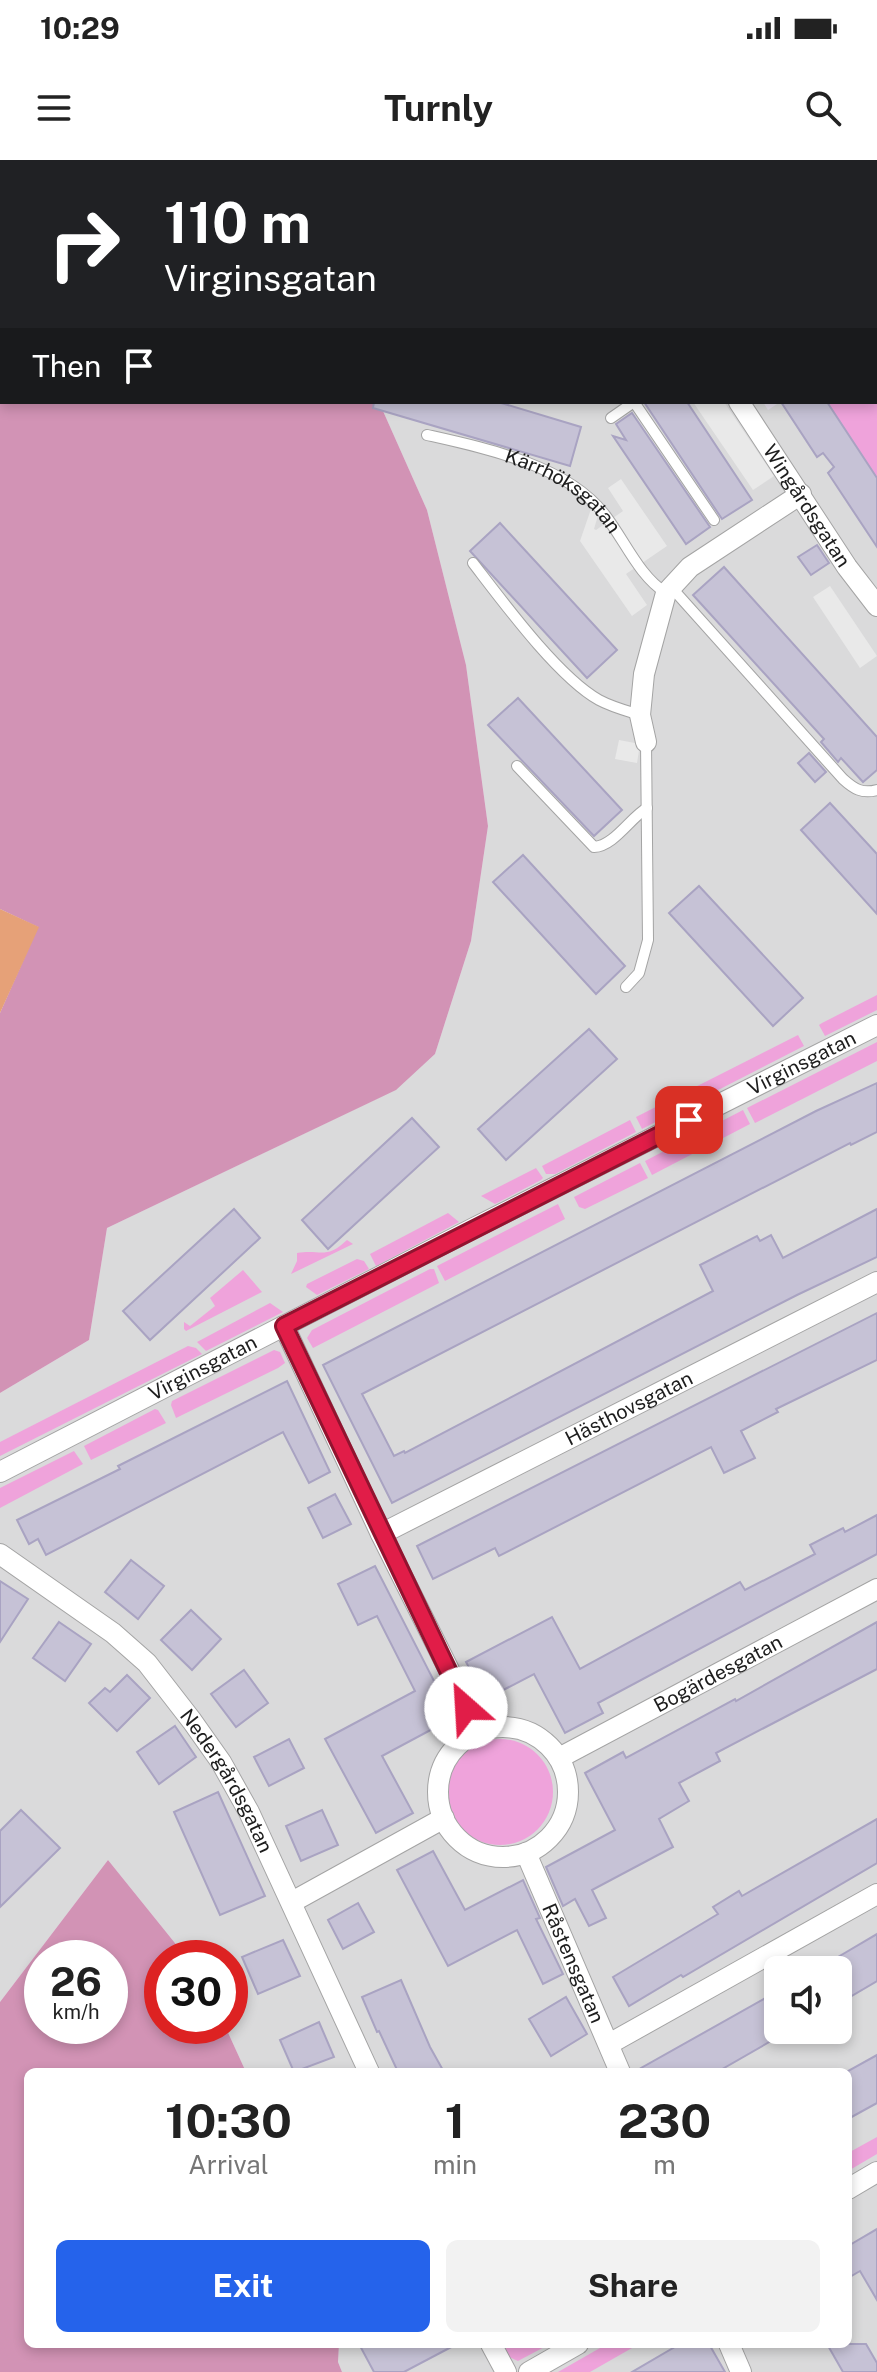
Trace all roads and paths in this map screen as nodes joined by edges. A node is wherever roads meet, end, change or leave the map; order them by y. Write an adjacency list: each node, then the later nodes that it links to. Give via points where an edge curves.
1 (631, 404): 4 (lane)
2 (635, 404): 7 (lane)
3 (740, 404): 6 (street, Wingårdsgatan)
4 (611, 418)
5 (427, 435): 9 (lane, Kärrhöksgatan, via 513,458 573,488 596,504 648,577)
6 (801, 494): 9 (street, via 690,567); 10 (street, Wingårdsgatan)
7 (714, 520)
8 (473, 563): 11 (lane, via 584,690)
9 (669, 590): 11 (street, via 644,674); 14 (lane, Kärrhöksgatan, via 852,787 865,793)
10 (877, 606)
11 (640, 715): 12 (street)
12 (646, 742): 15 (lane)
13 (517, 766): 15 (lane, via 594,847 609,841)
14 (877, 790)
15 (647, 808): 16 (lane, via 648,940 639,973)
16 (626, 987)
17 (877, 1025): 19 (street, Virginsgatan)
18 (877, 1282): 21 (street, Hästhovsgatan)
19 (284, 1326): 20 (street, Virginsgatan); 21 (street)
20 (0, 1472)
21 (381, 1534): 24 (street)
22 (0, 1554): 29 (street, Nedergårdsgatan, via 147,1663 228,1773)
23 (877, 1589): 25 (street, Bogärdesgatan)
24 (480, 1732): 25 (street, via 505,1727 530,1733); 26 (street, via 452,1752 443,1768 439,1802)
25 (559, 1758): 27 (street, via 566,1773 567,1805 553,1835)
26 (444, 1818): 27 (street, via 458,1838 478,1852 494,1857); 29 (street)
27 (526, 1853): 30 (street, Råstensgatan)
28 (877, 1894): 30 (street)
29 (292, 1902): 31 (street, Nedergårdsgatan)
30 (609, 2044): 32 (street, Råstensgatan)
31 (367, 2068)
32 (618, 2068)
33 (877, 2172): 34 (street)
34 (852, 2187)
35 (493, 2348): 38 (street)
36 (571, 2348): 39 (street)
37 (731, 2348): 40 (street)
38 (506, 2372)
39 (529, 2372)
40 (741, 2372)

